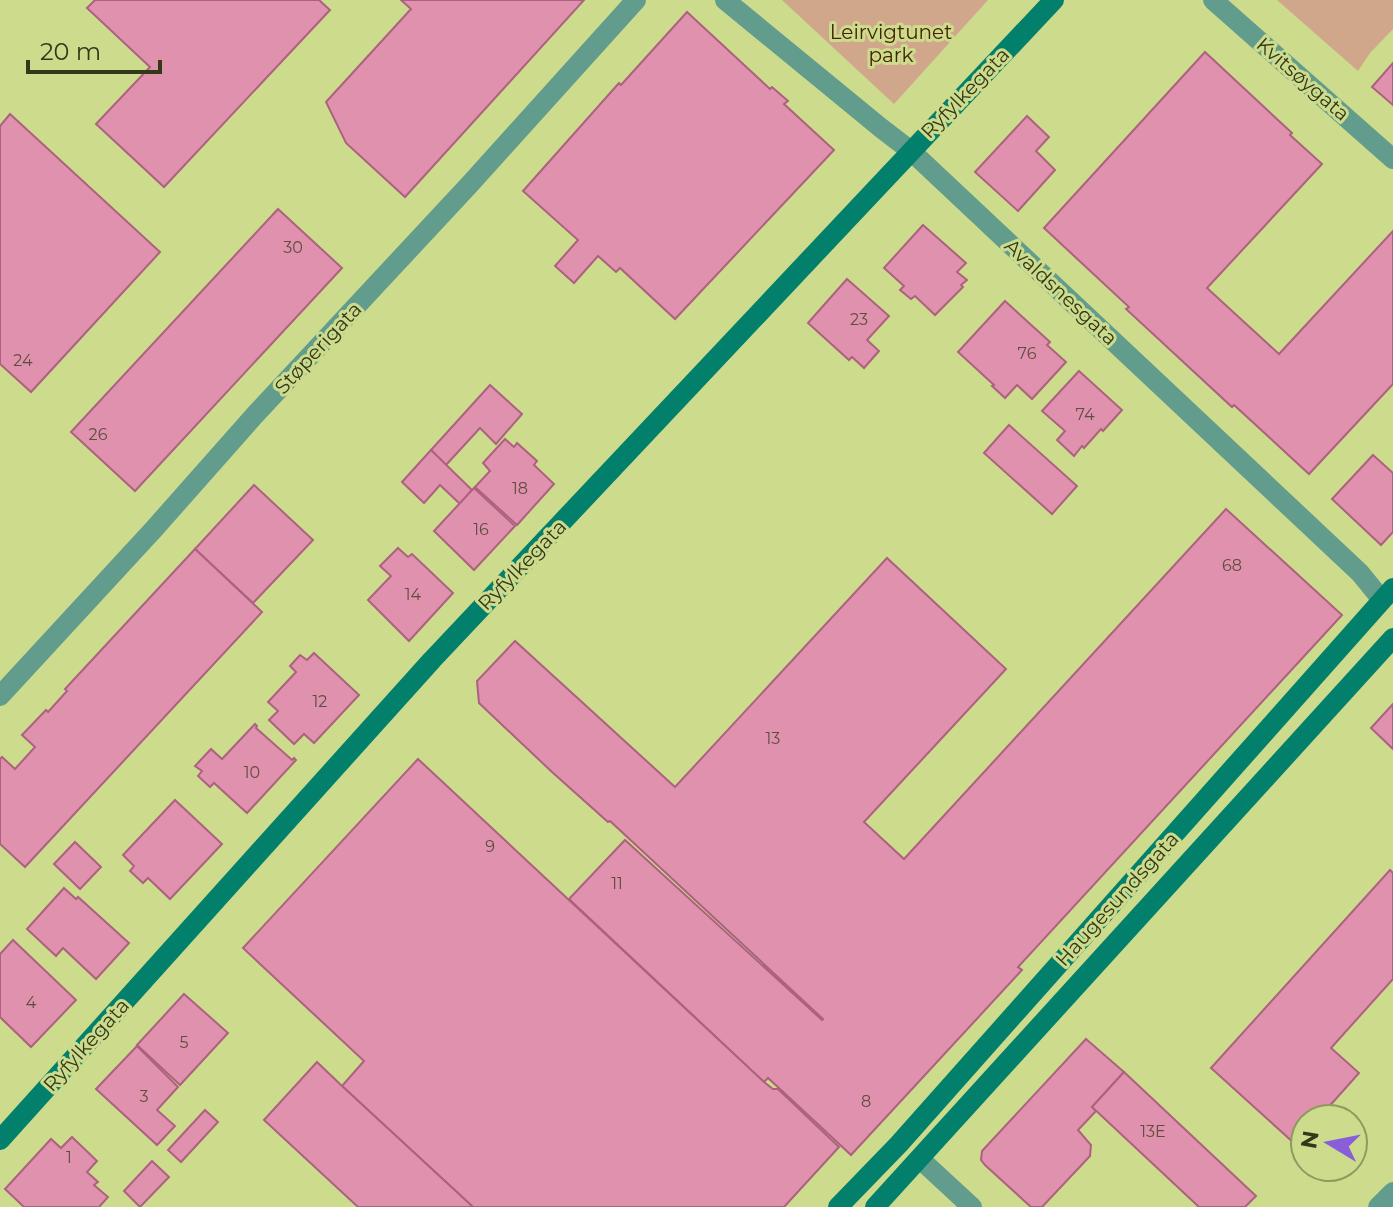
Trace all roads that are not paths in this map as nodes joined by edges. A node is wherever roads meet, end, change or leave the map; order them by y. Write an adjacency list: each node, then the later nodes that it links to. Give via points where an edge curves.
1 (636, 0): 9 (street, Støperigata)
2 (725, 0): 5 (street, Avaldsnesgata)
3 (1054, 0): 5 (main road, Ryfylkegata)
4 (1213, 0): 6 (street, Kvitsøygata)
5 (911, 151): 7 (street, Avaldsnesgata); 10 (main road, Ryfylkegata, via 432,660)
6 (1393, 159)
7 (1388, 594): 13 (main road, Haugesundsgata)
8 (1393, 638): 11 (main road, Haugesundsgata)
9 (0, 696)
10 (0, 1140)
11 (920, 1159): 14 (main road, Haugesundsgata); 15 (street)
12 (1393, 1192): 16 (street)
13 (838, 1207)
14 (875, 1207)
15 (972, 1207)
16 (1378, 1207)

